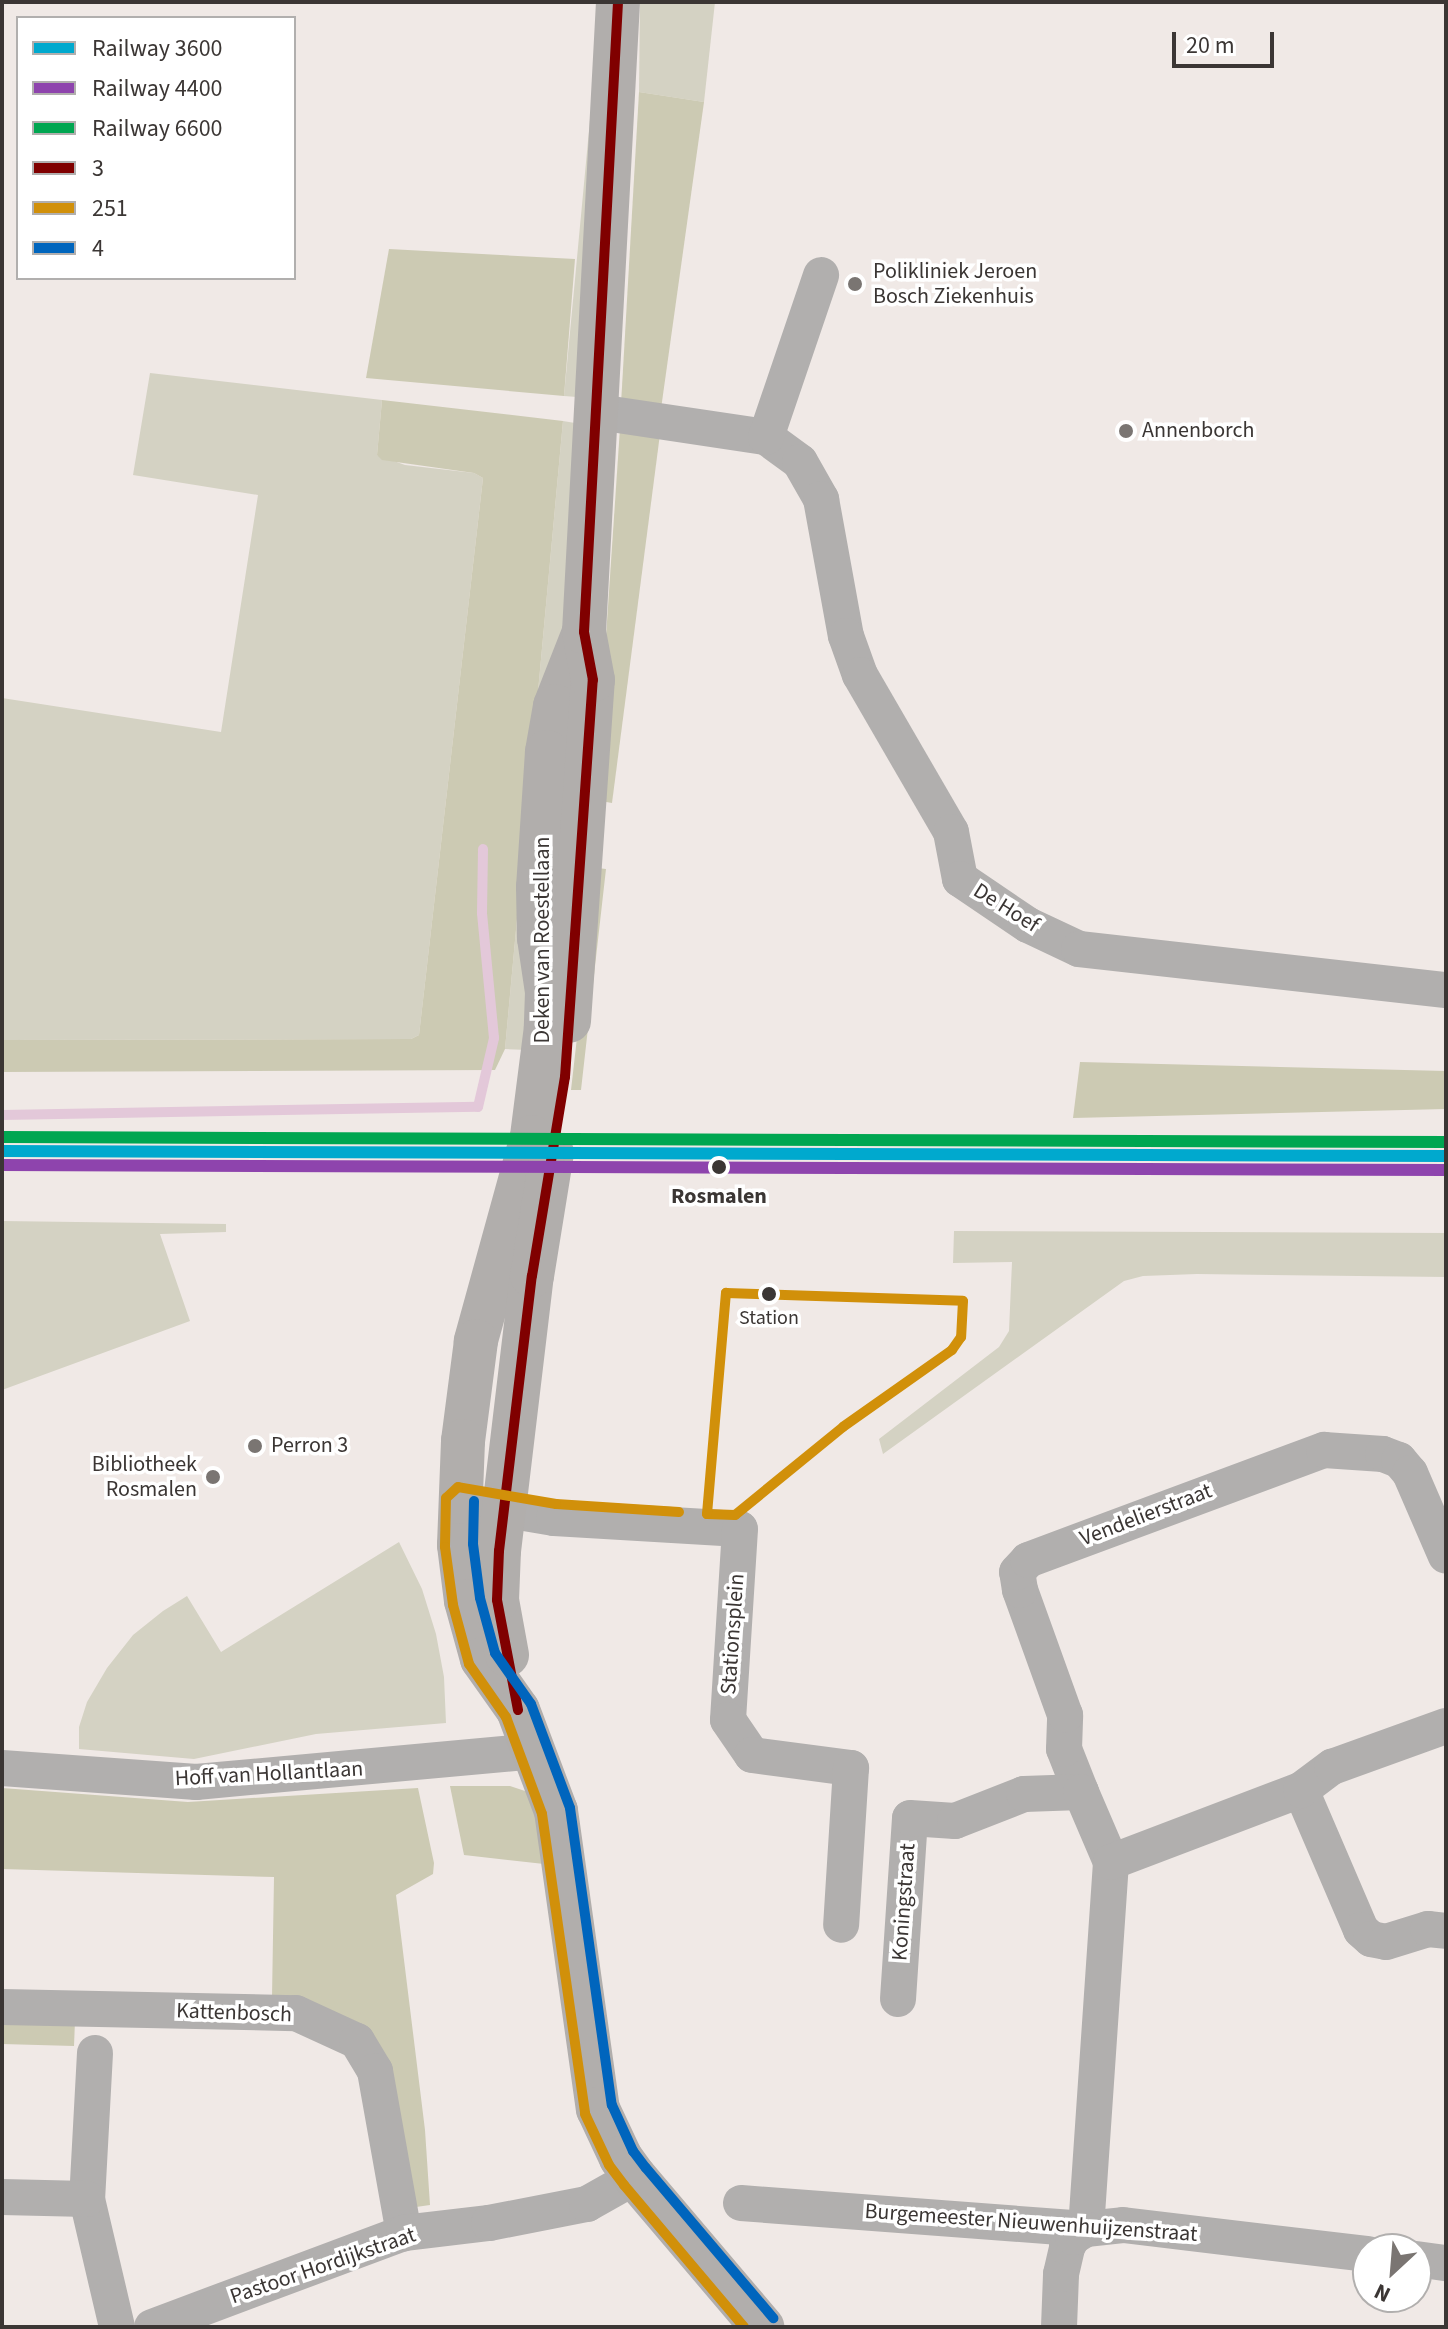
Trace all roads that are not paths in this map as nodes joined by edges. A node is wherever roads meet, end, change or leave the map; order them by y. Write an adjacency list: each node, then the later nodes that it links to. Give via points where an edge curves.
1 (618, 2): 3 (main road, Deken van Roestellaan)
2 (821, 275): 4 (street)
3 (598, 412): 4 (street, De Hoef); 5 (main road, Deken van Roestellaan)
4 (766, 437): 6 (street, De Hoef, via 800,462 821,499 846,636 860,675 951,832 960,879 1028,925 1079,949)
5 (584, 632): 7 (main road, Deken van Roestellaan, via 555,706 547,752 538,887 546,1027 530,1145 476,1341); 8 (main road, Deken van Roestellaan, via 593,680 565,1077 532,1276)
6 (1446, 990)
7 (460, 1501): 8 (street, Stationsplein); 10 (main road, Deken van Roestellaan, via 466,1601 482,1659)
8 (503, 1509): 10 (main road, Deken van Roestellaan, via 497,1600); 17 (street, Stationsplein, via 554,1518 740,1529 728,1720 752,1755 851,1768)
9 (1446, 1556): 15 (street, Vendelierstraat, via 1410,1473 1399,1460 1324,1450 1028,1560 1017,1572 1020,1590 1065,1715 1064,1749)
10 (518, 1710): 12 (main road, Deken van Roestellaan)
11 (1446, 1726): 14 (street, via 1332,1767)
12 (536, 1751): 13 (street, Hoff van Hollantlaan, via 196,1782); 22 (main road, Deken van Roestellaan, via 556,1811 598,2109)
13 (2, 1768)
14 (1301, 1790): 16 (street); 18 (street, via 1361,1930 1386,1942 1428,1929)
15 (1081, 1792): 16 (street); 19 (street, Koningstraat, via 1024,1794 955,1821 910,1818)
16 (1111, 1862): 26 (street)
17 (841, 1925)
18 (1446, 1931)
19 (898, 1999)
20 (2, 2007): 27 (street, Kattenbosch, via 296,2013 357,2041 375,2071)
21 (95, 2053): 24 (street)
22 (635, 2177): 27 (street, Pastoor Hordijkstraat, via 587,2204); 31 (main road, Deken van Roestellaan)
23 (2, 2197): 24 (street)
24 (87, 2199): 29 (street)
25 (741, 2203): 26 (street, Burgemeester Nieuwenhuijzenstraat)
26 (1086, 2229): 28 (street, Burgemeester Nieuwenhuijzenstraat, via 1123,2225); 32 (street, via 1067,2247)
27 (404, 2233): 30 (street, Pastoor Hordijkstraat)
28 (1352, 2252)
29 (117, 2327)
30 (152, 2327)
31 (762, 2327)
32 (1059, 2327)

